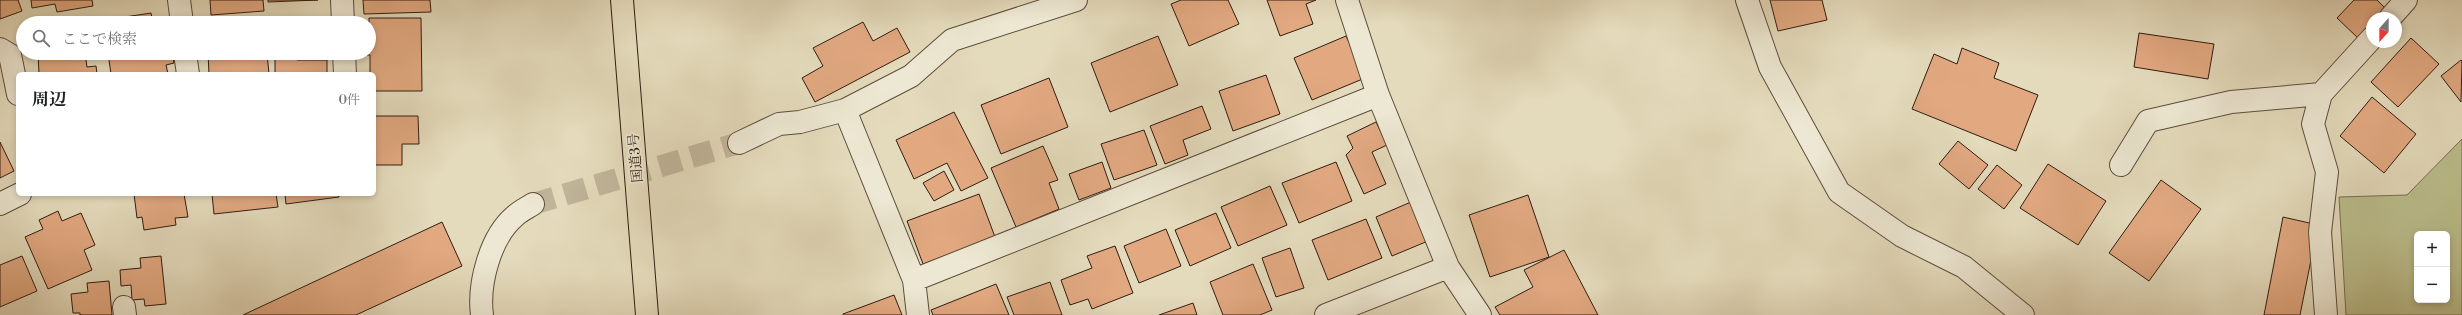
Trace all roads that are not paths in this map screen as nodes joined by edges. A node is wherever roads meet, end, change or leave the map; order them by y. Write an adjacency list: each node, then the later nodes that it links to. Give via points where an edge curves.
1 (179, 0): 9 (street)
2 (342, 0): 10 (street)
3 (622, 0): 29 (highway, 国道3号)
4 (1076, 0): 20 (street, via 952,40 911,76)
5 (1347, 0): 19 (street)
6 (1746, 0): 33 (street, via 1770,67 1839,192 1902,236 1964,267)
7 (2406, 0): 8 (street)
8 (2395, 12)
9 (181, 16)
10 (343, 16)
11 (2366, 45): 18 (street)
12 (0, 49): 17 (street, via 10,55)
13 (186, 60): 15 (street)
14 (344, 60): 16 (street)
15 (188, 72)
16 (345, 72)
17 (16, 84)
18 (2321, 94): 22 (street, via 2231,102 2148,121); 34 (street, via 2313,124 2327,172 2320,232)
19 (1378, 95): 26 (street); 27 (street)
20 (845, 110): 21 (street, via 800,122 779,124); 27 (street)
21 (739, 142)
22 (2121, 165)
23 (16, 196): 24 (street)
24 (0, 204)
25 (532, 204): 28 (street, via 514,216 499,236 483,274)
26 (1448, 267): 31 (street); 32 (street)
27 (914, 280): 30 (street)
28 (482, 315)
29 (647, 315)
30 (918, 315)
31 (1326, 315)
32 (1480, 315)
33 (2023, 315)
34 (2326, 315)

